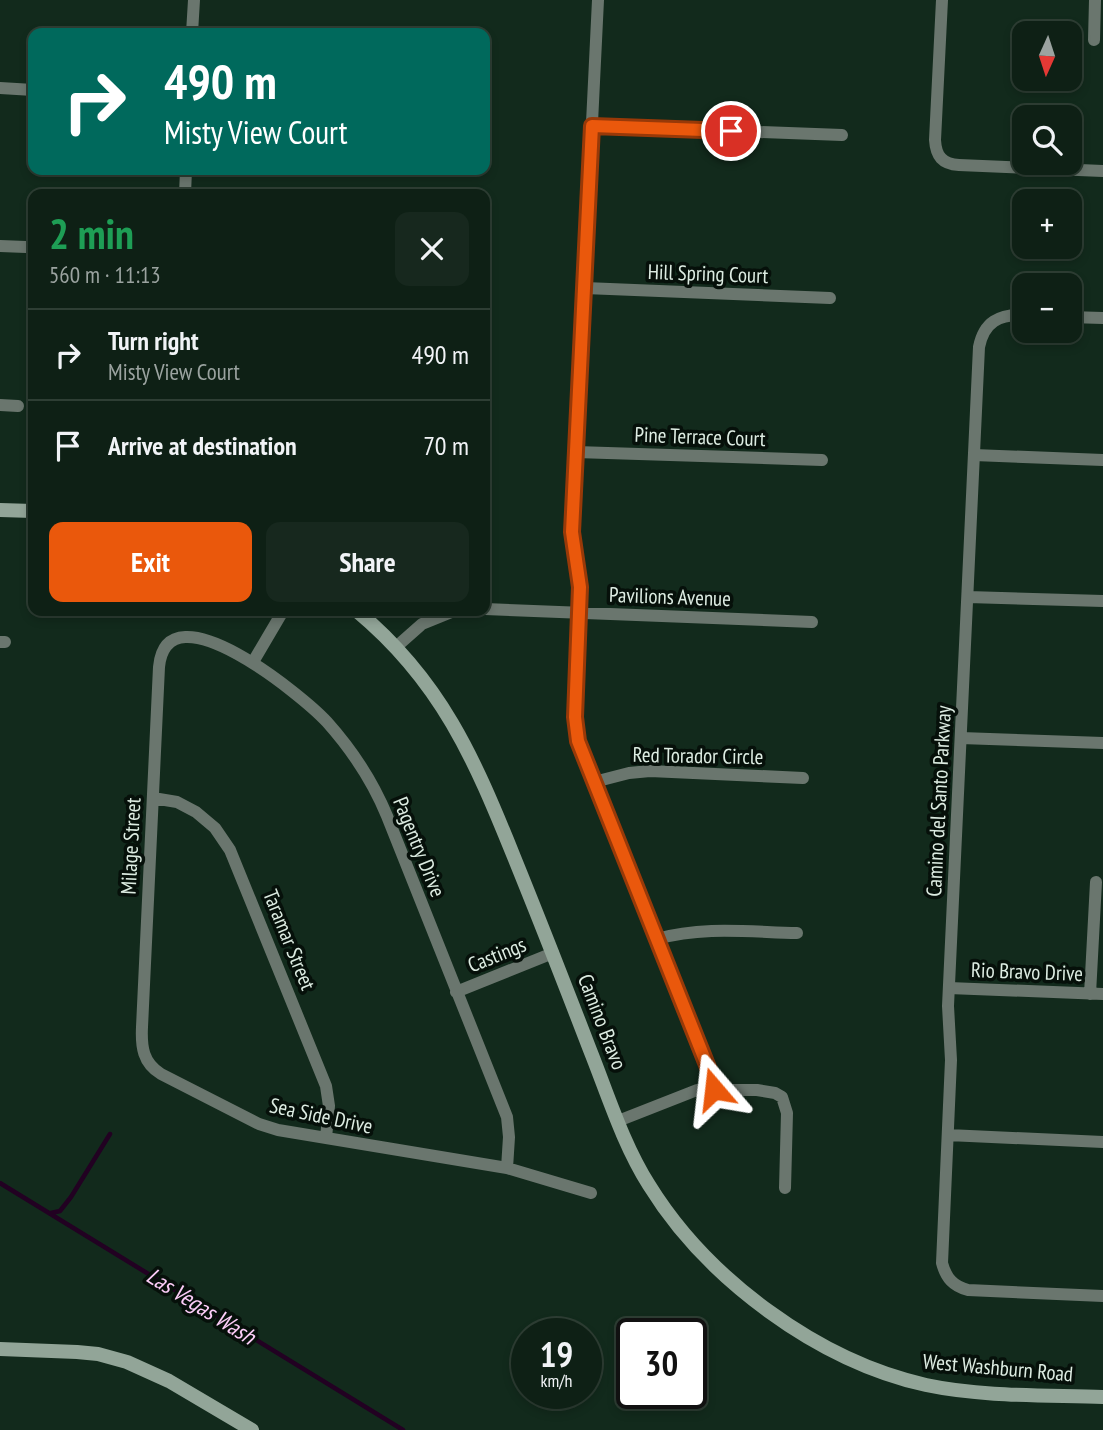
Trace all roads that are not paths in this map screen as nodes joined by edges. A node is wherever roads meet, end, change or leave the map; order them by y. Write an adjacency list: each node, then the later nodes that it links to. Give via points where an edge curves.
1 (194, 0): 5 (street)
2 (598, 0): 9 (street)
3 (942, 0): 11 (street, via 935,140 940,159 959,166)
4 (1095, 0): 6 (street)
5 (192, 28)
6 (1094, 40)
7 (0, 88): 8 (street)
8 (28, 90)
9 (592, 126): 10 (street); 14 (street)
10 (842, 135)
11 (1103, 170)
12 (0, 246): 13 (street)
13 (26, 247)
14 (584, 289): 15 (street, Hill Spring Court); 21 (street)
15 (830, 298)
16 (1012, 316): 22 (street, Camino del Santo Parkway, via 990,323 979,347)
17 (1082, 317): 18 (street)
18 (1103, 318)
19 (0, 405): 20 (street)
20 (18, 406)
21 (576, 452): 23 (street, Pine Terrace Court); 30 (street, via 572,532)
22 (974, 455): 24 (street); 27 (street, Camino del Santo Parkway)
23 (822, 460)
24 (1103, 460)
25 (0, 510): 26 (street)
26 (28, 511)
27 (968, 597): 28 (street); 38 (street, Camino del Santo Parkway)
28 (1103, 601)
29 (490, 609): 30 (street, Pavilions Avenue)
30 (579, 613): 34 (street, Pavilions Avenue); 41 (street, via 575,717 578,741)
31 (280, 616): 37 (street)
32 (362, 616): 36 (street, Camino Bravo)
33 (442, 616): 36 (street, via 422,624)
34 (812, 622)
35 (172, 641): 37 (street, Pagentry Drive, via 196,637); 42 (street, Milage Street, via 160,659)
36 (396, 647): 46 (street, Camino Bravo, via 429,686 469,751)
37 (253, 662): 48 (street, Pagentry Drive, via 316,710 363,769 387,816)
38 (961, 738): 39 (street); 47 (street, Camino del Santo Parkway)
39 (1103, 743)
40 (803, 778): 41 (street, Red Torador Circle, via 650,771)
41 (594, 782): 45 (street)
42 (153, 798): 50 (street, Milage Street); 54 (street, Taramar Street, via 177,802 206,819 237,863 326,1086)
43 (1096, 883): 49 (street)
44 (797, 933): 45 (street, via 694,930)
45 (657, 939): 51 (street)
46 (553, 953): 48 (street, Castings); 52 (street, Camino Bravo)
47 (949, 988): 49 (street, Rio Bravo Drive); 53 (street, Camino del Santo Parkway)
48 (456, 992): 56 (street, Pagentry Drive, via 507,1117)
49 (1096, 994)
50 (144, 1057): 54 (street, Sea Side Drive, via 161,1074 259,1124)
51 (714, 1089): 52 (street, via 691,1092); 57 (street, via 757,1090 782,1097 788,1122)
52 (618, 1121): 61 (street, Camino Bravo, via 636,1163 663,1207 716,1266 799,1331)
53 (948, 1135): 55 (street); 59 (street, Camino del Santo Parkway, via 942,1256 950,1281 968,1290)
54 (327, 1139): 56 (street, Sea Side Drive)
55 (1103, 1142)
56 (507, 1168): 58 (street, Sea Side Drive)
57 (785, 1188)
58 (591, 1193)
59 (1103, 1296)
60 (0, 1349): 63 (street, via 98,1354 127,1362 169,1381)
61 (890, 1375): 62 (street, West Washburn Road, via 944,1388)
62 (1103, 1397)
63 (251, 1430)

